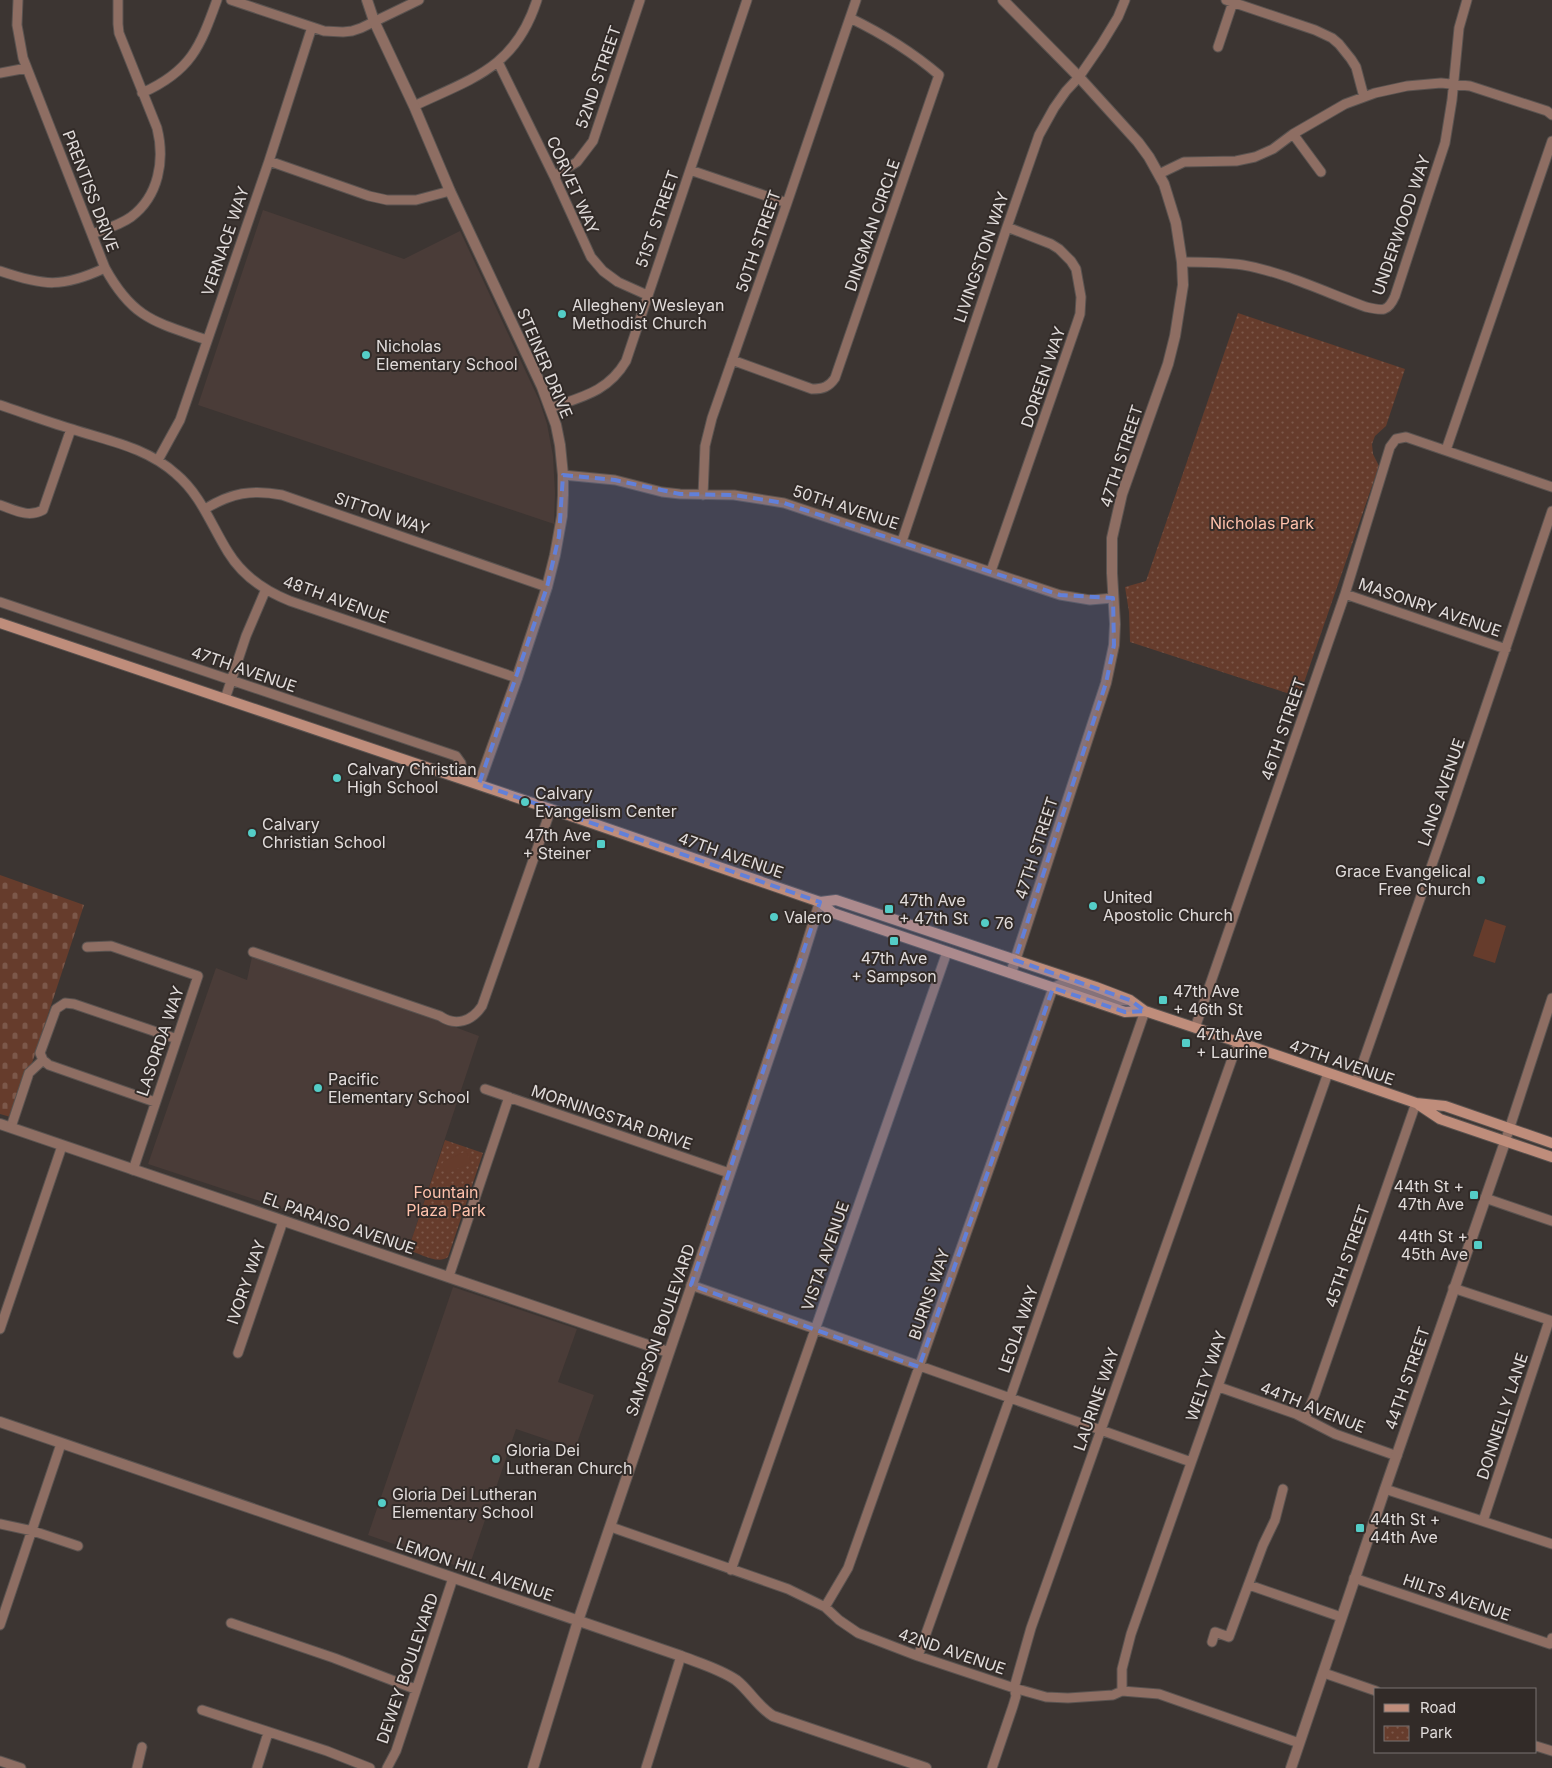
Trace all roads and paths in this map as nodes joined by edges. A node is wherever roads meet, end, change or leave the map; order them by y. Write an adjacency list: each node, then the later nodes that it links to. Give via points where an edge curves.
1 (18, 0): 20 (street, PRENTISS DRIVE, via 18,36)
2 (118, 0): 24 (street, via 119,33)
3 (217, 0): 24 (street, via 202,40 192,56 166,81)
4 (231, 0): 17 (street)
5 (367, 0): 16 (street, STEINER DRIVE)
6 (419, 0): 16 (street)
7 (537, 0): 19 (street, via 523,34)
8 (640, 0): 34 (street, 52ND STREET, via 592,141 577,162)
9 (748, 0): 31 (street, 51ST STREET)
10 (856, 0): 15 (street, 50TH STREET)
11 (1003, 0): 22 (street, 47TH STREET)
12 (1125, 0): 22 (street, LIVINGSTON WAY, via 1102,45)
13 (1467, 0): 23 (street, UNDERWOOD WAY, via 1459,28)
14 (1230, 1): 18 (street); 25 (street, via 1332,38 1356,67)
15 (850, 18): 36 (street, 50TH STREET); 44 (street, DINGMAN CIRCLE, via 903,46 939,75 835,378 826,388 812,389)
16 (374, 21): 17 (street, via 352,32); 26 (street, STEINER DRIVE)
17 (312, 27): 30 (street, VERNACE WAY)
18 (1218, 47)
19 (498, 62): 26 (street, via 474,78); 34 (street, CORVET WAY)
20 (27, 68): 21 (street); 38 (street, PRENTISS DRIVE)
21 (0, 72)
22 (1080, 77): 33 (street, 47TH STREET, via 1138,142); 37 (street, LIVINGSTON WAY, via 1066,91 1044,126)
23 (1453, 83): 25 (street, via 1407,86); 27 (street, via 1492,92); 39 (street, UNDERWOOD WAY, via 1445,144 1396,296 1385,310 1366,307 1255,268)
24 (142, 93): 38 (street, via 159,138 160,165 155,185 145,203 131,217)
25 (1364, 97): 28 (street, via 1345,104)
26 (414, 106): 35 (street, STEINER DRIVE)
27 (1552, 114)
28 (1293, 134): 32 (street); 33 (street, via 1255,157 1184,162)
29 (1552, 141): 48 (street)
30 (269, 161): 35 (street, via 378,198 416,200); 43 (street, VERNACE WAY)
31 (690, 170): 36 (street); 42 (street, 51ST STREET)
32 (1321, 172)
33 (1159, 174): 39 (street, 47TH STREET, via 1174,216)
34 (554, 176): 42 (street, CORVET WAY, via 596,265 618,282)
35 (450, 191): 46 (street, STEINER DRIVE)
36 (788, 203): 44 (street, 50TH STREET)
37 (1006, 227): 56 (street, LIVINGSTON WAY); 57 (street, DOREEN WAY, via 1043,240 1065,254 1076,269 1081,306)
38 (92, 234): 40 (street, PRENTISS DRIVE)
39 (1182, 262): 61 (street, 47TH STREET, via 1183,285 1176,336 1116,516 1112,550)
40 (104, 268): 41 (street, via 79,279 50,284 31,282); 43 (street, PRENTISS DRIVE, via 123,298 141,314)
41 (0, 271)
42 (647, 294): 46 (street, 51ST STREET, via 629,353 615,377 601,389)
43 (207, 340): 49 (street, VERNACE WAY, via 180,420)
44 (732, 360): 52 (street, 50TH STREET, via 710,427 703,466)
45 (0, 405): 47 (street, 48TH AVENUE)
46 (550, 408): 50 (street, STEINER DRIVE, via 556,425)
47 (71, 429): 49 (street, 48TH AVENUE, via 133,448); 53 (street, via 43,510 34,515)
48 (1446, 450): 51 (street); 60 (street, 46TH STREET, via 1406,437 1396,439 1390,448)
49 (158, 460): 54 (street, 48TH AVENUE, via 184,482)
50 (563, 475): 52 (street, 50TH AVENUE, via 615,480 662,492); 58 (street, STEINER DRIVE, via 562,516)
51 (1552, 487)
52 (703, 495): 56 (street, 50TH AVENUE, via 752,497 784,503)
53 (0, 505)
54 (206, 509): 58 (street, SITTON WAY, via 241,494 282,494); 59 (street, 48TH AVENUE, via 234,561)
55 (1552, 511): 64 (street, LANG AVENUE)
56 (902, 541): 57 (street, 50TH AVENUE)
57 (991, 571): 61 (street, 50TH AVENUE, via 1073,598)
58 (547, 587): 65 (street, STEINER DRIVE)
59 (266, 589): 65 (street, 48TH AVENUE, via 290,601); 66 (street)
60 (1344, 594): 64 (street, MASONRY AVENUE); 81 (street, 46TH STREET)
61 (1113, 598): 75 (street, 47TH STREET, via 1114,645 1106,682)
62 (0, 602): 66 (street, 47TH AVENUE)
63 (0, 623): 67 (main road, 47TH AVENUE)
64 (1506, 649): 86 (street, LANG AVENUE)
65 (517, 678): 69 (street, STEINER DRIVE)
66 (231, 680): 67 (street); 68 (street, 47TH AVENUE, via 456,756)
67 (225, 699): 68 (main road, 47TH AVENUE)
68 (463, 779): 69 (main road, 47TH AVENUE)
69 (479, 784): 70 (main road, 47TH AVENUE)
70 (551, 809): 71 (main road, 47TH AVENUE); 73 (street, via 482,1006 468,1020 450,1021)
71 (820, 902): 74 (main road, 47TH AVENUE, via 832,913); 75 (main road, 47TH AVENUE, via 836,900); 99 (street, SAMPSON BOULEVARD)
72 (87, 947): 82 (street, LASORDA WAY, via 111,946 198,976)
73 (253, 952)
74 (947, 952): 76 (main road, 47TH AVENUE); 108 (street, VISTA AVENUE)
75 (1015, 960): 76 (street, 47TH STREET); 79 (main road, 47TH AVENUE)
76 (1010, 973): 77 (main road, 47TH AVENUE)
77 (1053, 988): 79 (street, via 1062,984 1110,1000); 80 (main road, 47TH AVENUE, via 1125,1012); 111 (street, BURNS WAY)
78 (1552, 998): 93 (street, 44TH STREET)
79 (1130, 1000): 80 (main road, 47TH AVENUE)
80 (1145, 1012): 81 (main road, 47TH AVENUE); 113 (street, LEOLA WAY)
81 (1195, 1028): 83 (main road, 47TH AVENUE)
82 (177, 1039): 84 (street, via 65,1003 56,1009 40,1053); 89 (street, LASORDA WAY)
83 (1238, 1042): 85 (main road, 47TH AVENUE); 116 (street, LAURINE WAY)
84 (43, 1060): 89 (street, via 49,1065); 92 (street, via 29,1072)
85 (1328, 1073): 86 (main road, 47TH AVENUE); 112 (street, WELTY WAY)
86 (1356, 1082): 90 (main road, 47TH AVENUE)
87 (485, 1089): 88 (street, MORNINGSTAR DRIVE)
88 (509, 1097): 99 (street, MORNINGSTAR DRIVE); 103 (street)
89 (155, 1102): 98 (street, LASORDA WAY)
90 (1416, 1103): 93 (main road, 47TH AVENUE, via 1445,1106); 94 (main road, 47TH AVENUE, via 1440,1119); 114 (street, 45TH STREET)
91 (0, 1124): 92 (street, EL PARAISO AVENUE)
92 (11, 1128): 96 (street, EL PARAISO AVENUE)
93 (1509, 1129): 94 (street, 44TH STREET); 95 (main road, 47TH AVENUE)
94 (1505, 1142): 97 (main road, 47TH AVENUE); 100 (street, 44TH STREET)
95 (1552, 1143)
96 (62, 1146): 98 (street, EL PARAISO AVENUE); 107 (street)
97 (1552, 1158)
98 (133, 1170): 101 (street, EL PARAISO AVENUE)
99 (729, 1173): 104 (street, SAMPSON BOULEVARD)
100 (1485, 1198): 102 (street); 105 (street, 44TH STREET)
101 (283, 1220): 103 (street, EL PARAISO AVENUE); 110 (street, IVORY WAY)
102 (1552, 1221)
103 (449, 1276): 109 (street, EL PARAISO AVENUE)
104 (691, 1285): 108 (street); 109 (street, SAMPSON BOULEVARD)
105 (1454, 1288): 106 (street); 118 (street, 44TH STREET)
106 (1551, 1321): 122 (street, DONNELLY LANE)
107 (0, 1329)
108 (815, 1330): 111 (street); 128 (street, VISTA AVENUE)
109 (668, 1352): 124 (street, SAMPSON BOULEVARD)
110 (238, 1353)
111 (919, 1366): 113 (street); 132 (street, BURNS WAY, via 848,1568)
112 (1218, 1387): 114 (street, 44TH AVENUE); 119 (street, WELTY WAY)
113 (1010, 1398): 116 (street); 140 (street, LEOLA WAY)
114 (1305, 1418): 118 (street, 44TH AVENUE, via 1335,1434)
115 (0, 1422): 117 (street, LEMON HILL AVENUE)
116 (1101, 1430): 119 (street); 142 (street, LAURINE WAY, via 1031,1628)
117 (61, 1444): 125 (street); 129 (street, LEMON HILL AVENUE)
118 (1397, 1456): 121 (street, 44TH STREET)
119 (1191, 1462): 145 (street, WELTY WAY, via 1131,1634 1122,1669)
120 (1284, 1489): 131 (street)
121 (1385, 1489): 122 (street); 130 (street, 44TH STREET)
122 (1483, 1521): 126 (street)
123 (0, 1524): 125 (street)
124 (611, 1527): 128 (street, 42ND AVENUE); 134 (street, SAMPSON BOULEVARD)
125 (33, 1531): 127 (street); 136 (street)
126 (1552, 1544)
127 (78, 1546)
128 (731, 1570): 132 (street, 42ND AVENUE, via 788,1588)
129 (453, 1578): 134 (street, LEMON HILL AVENUE); 143 (street, DEWEY BOULEVARD)
130 (1354, 1578): 133 (street, 44TH STREET); 137 (street, HILTS AVENUE)
131 (1249, 1585): 133 (street); 138 (street, via 1229,1637 1215,1632)
132 (825, 1607): 140 (street, 42ND AVENUE, via 858,1633)
133 (1342, 1617): 141 (street, 44TH STREET)
134 (578, 1621): 139 (street, LEMON HILL AVENUE); 158 (street, SAMPSON BOULEVARD)
135 (231, 1623): 143 (street)
136 (0, 1625)
137 (1551, 1641)
138 (1212, 1642)
139 (682, 1656): 159 (street); 160 (street, LEMON HILL AVENUE, via 736,1680 772,1716)
140 (918, 1656): 142 (street, 42ND AVENUE)
141 (1324, 1673): 144 (street); 148 (street, 44TH STREET)
142 (1014, 1688): 145 (street, 42ND AVENUE, via 1046,1697 1068,1698 1113,1695); 161 (street, LAURINE WAY, via 1016,1696)
143 (415, 1689): 157 (street, DEWEY BOULEVARD, via 396,1751)
144 (1374, 1690)
145 (1122, 1691): 148 (street, 42ND AVENUE, via 1170,1697)
146 (202, 1710): 147 (street)
147 (268, 1733): 155 (street); 156 (street)
148 (1299, 1743): 162 (street, 44TH STREET)
149 (1537, 1746): 151 (street)
150 (142, 1747): 154 (street)
151 (1552, 1751)
152 (0, 1761): 153 (street)
153 (21, 1768)
154 (137, 1768)
155 (256, 1768)
156 (370, 1768)
157 (387, 1768)
158 (533, 1768)
159 (646, 1768)
160 (926, 1768)
161 (992, 1768)
162 (1291, 1768)

